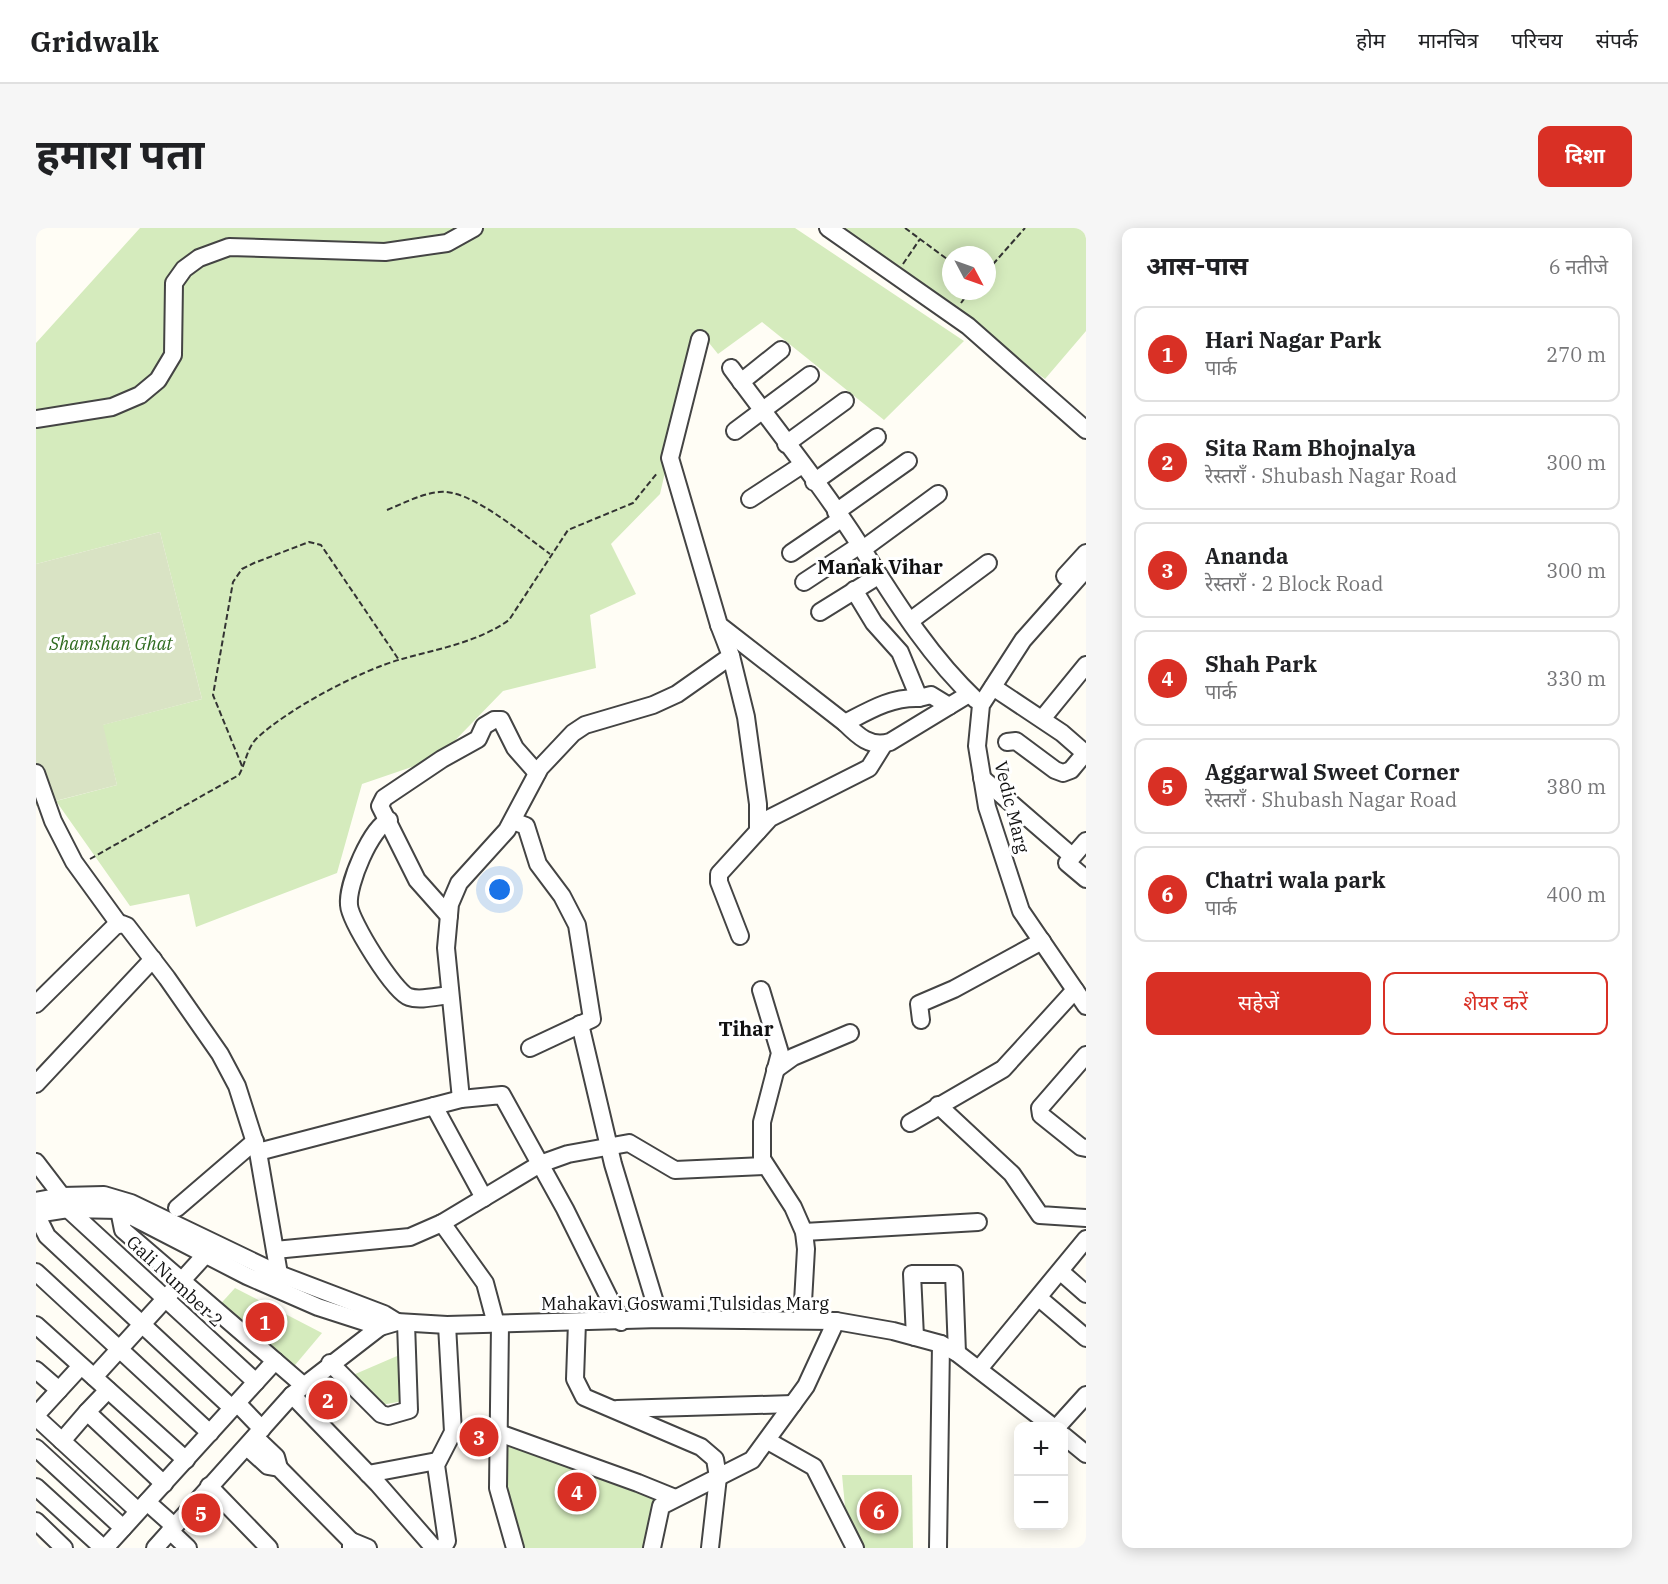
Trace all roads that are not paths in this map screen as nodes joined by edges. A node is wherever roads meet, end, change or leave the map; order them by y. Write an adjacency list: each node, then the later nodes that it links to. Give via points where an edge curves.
1 (474, 228): 10 (street, via 447,243 385,252 229,247 200,258 184,269 174,284 173,355 158,380 119,405)
2 (828, 228): 11 (street, via 968,326)
3 (700, 339): 32 (street, via 670,458)
4 (781, 350): 7 (street)
5 (731, 368): 7 (street)
6 (810, 375): 9 (street)
7 (741, 382): 9 (street)
8 (845, 401): 14 (street)
9 (762, 411): 12 (street); 14 (street)
10 (36, 419)
11 (1086, 430)
12 (735, 431)
13 (877, 437): 17 (street)
14 (786, 444): 16 (street)
15 (908, 461): 20 (street)
16 (802, 465): 17 (street); 19 (street)
17 (814, 482): 20 (street)
18 (938, 494): 21 (street)
19 (750, 499)
20 (838, 516): 21 (street); 23 (street)
21 (861, 547): 26 (street); 27 (street)
22 (1086, 552): 30 (street, Vedic Marg, via 1058,585)
23 (791, 553)
24 (988, 563): 31 (street)
25 (1086, 569): 30 (street, Vedic Marg)
26 (878, 576): 28 (street); 31 (street)
27 (804, 582)
28 (854, 590): 29 (street); 36 (street, via 874,623 900,652)
29 (820, 612)
30 (1044, 616): 35 (street, Vedic Marg, via 1023,640)
31 (910, 621): 37 (street)
32 (719, 625): 33 (street); 40 (street)
33 (731, 656): 45 (street, via 677,694 579,728); 49 (street, via 746,717)
34 (1086, 665): 39 (street)
35 (993, 687): 37 (street, Vedic Marg); 39 (street)
36 (919, 698): 38 (street, via 931,695); 40 (street, via 902,697 884,703)
37 (975, 700): 38 (street); 46 (street, Vedic Marg)
38 (949, 706): 42 (street)
39 (1042, 719): 43 (street)
40 (845, 723): 42 (street, via 862,740)
41 (1007, 742): 43 (street, via 1016,741 1063,773)
42 (884, 744): 49 (street, via 869,768 779,812)
43 (1086, 753)
44 (36, 773): 54 (street, via 53,821 77,867)
45 (537, 773): 47 (street, via 515,748 501,720 494,720 484,726 478,739 384,798 380,806); 48 (street)
46 (982, 778): 51 (street); 56 (street, Vedic Marg, via 987,807 1021,911)
47 (389, 820): 53 (street, via 417,880); 60 (street, via 372,834 350,888 350,913 401,992 415,998)
48 (513, 821): 53 (street, via 459,883); 64 (street, via 526,826 538,864 577,925 592,1019)
49 (758, 831): 55 (street, via 718,876)
50 (1086, 841): 51 (street)
51 (1072, 856): 52 (street, via 1067,863)
52 (1086, 879)
53 (449, 916): 60 (street, via 446,948)
54 (122, 924): 57 (street); 61 (street)
55 (740, 936)
56 (1042, 941): 59 (street, Vedic Marg); 63 (street, via 919,1004)
57 (153, 959): 69 (street); 75 (street, via 230,1071)
58 (761, 990): 68 (street, via 779,1044)
59 (1075, 990): 62 (street, Vedic Marg); 71 (street, via 1003,1069)
60 (450, 995): 70 (street)
61 (36, 1004)
62 (1086, 1006)
63 (921, 1020)
64 (580, 1024): 66 (street); 74 (street)
65 (850, 1033): 68 (street)
66 (530, 1048)
67 (1086, 1055): 76 (street, via 1040,1108 1041,1115)
68 (775, 1070): 79 (street, via 762,1122)
69 (36, 1084)
70 (461, 1099): 72 (street); 78 (street, via 502,1095)
71 (938, 1105): 73 (street); 86 (street, via 1012,1174 1040,1215)
72 (434, 1106): 75 (street); 80 (street)
73 (910, 1123)
74 (609, 1146): 78 (street); 79 (street, via 629,1143 675,1170); 100 (street)
75 (257, 1147): 83 (street); 91 (street)
76 (1086, 1148)
77 (36, 1162): 82 (street, Gali Number 2)
78 (540, 1164): 80 (street); 104 (street)
79 (764, 1166): 89 (street)
80 (484, 1198): 88 (street)
81 (36, 1201): 82 (street, Mahakavi Goswami Tulsidas Marg)
82 (65, 1203): 84 (street, Mahakavi Goswami Tulsidas Marg); 85 (street, Mahakavi Goswami Tulsidas Marg); 95 (street, Mahakavi Goswami Tulsidas Marg, via 104,1195 131,1203); 99 (street, Gali Number 2)
83 (177, 1208)
84 (119, 1210): 92 (street, Mahakavi Goswami Tulsidas Marg); 96 (street, via 123,1230)
85 (36, 1214): 108 (street, via 48,1236)
86 (1086, 1218)
87 (978, 1222): 89 (street)
88 (442, 1223): 91 (street, via 410,1237); 106 (street, via 485,1283)
89 (804, 1232): 101 (street)
90 (1086, 1239): 94 (street)
91 (275, 1250): 95 (street)
92 (206, 1254): 96 (street); 110 (street, Mahakavi Goswami Tulsidas Marg, via 318,1307)
93 (36, 1272): 114 (street)
94 (1061, 1272): 97 (street); 98 (street)
95 (279, 1274): 105 (street, Mahakavi Goswami Tulsidas Marg)
96 (181, 1282): 99 (street); 116 (street)
97 (1086, 1294)
98 (1039, 1298): 112 (street); 119 (street)
99 (166, 1299): 108 (street); 122 (street, Gali Number 2)
100 (660, 1319): 101 (street, Mahakavi Goswami Tulsidas Marg); 104 (street, Mahakavi Goswami Tulsidas Marg)
101 (802, 1320): 102 (street, Mahakavi Goswami Tulsidas Marg)
102 (836, 1321): 111 (street, Mahakavi Goswami Tulsidas Marg); 127 (street, via 806,1386)
103 (577, 1322): 104 (street, Mahakavi Goswami Tulsidas Marg); 106 (street, Mahakavi Goswami Tulsidas Marg); 129 (street, via 578,1390)
104 (621, 1322)
105 (401, 1323): 109 (street, Mahakavi Goswami Tulsidas Marg); 110 (street, Mahakavi Goswami Tulsidas Marg); 117 (street, via 409,1410 381,1414)
106 (498, 1324): 109 (street, Mahakavi Goswami Tulsidas Marg); 135 (street)
107 (36, 1325): 118 (street)
108 (141, 1325): 114 (street); 128 (street)
109 (447, 1325): 144 (street, via 453,1432)
110 (380, 1327): 117 (street)
111 (915, 1337): 113 (street, Mahakavi Goswami Tulsidas Marg); 115 (street, via 912,1274 954,1274)
112 (1086, 1338)
113 (941, 1344): 115 (street, Mahakavi Goswami Tulsidas Marg); 167 (street)
114 (120, 1349): 121 (street); 134 (street)
115 (957, 1353): 119 (street, Mahakavi Goswami Tulsidas Marg)
116 (275, 1361): 122 (street); 125 (street)
117 (330, 1363): 125 (street)
118 (81, 1366): 121 (street); 123 (street)
119 (979, 1368): 132 (street, Mahakavi Goswami Tulsidas Marg)
120 (36, 1370): 123 (street)
121 (94, 1377): 124 (street)
122 (256, 1382): 128 (street)
123 (58, 1390): 131 (street)
124 (108, 1390): 130 (street); 143 (street)
125 (297, 1390): 136 (street); 145 (street)
126 (1086, 1395): 133 (street)
127 (793, 1404): 129 (street); 138 (street)
128 (234, 1405): 134 (street); 136 (street)
129 (609, 1409): 146 (street, via 701,1447 715,1460)
130 (87, 1412): 139 (street); 147 (street)
131 (40, 1420): 139 (street); 140 (street)
132 (1047, 1422)
133 (1062, 1422)
134 (210, 1433): 143 (street)
135 (499, 1433): 150 (street); 163 (street, via 499,1499)
136 (255, 1437): 148 (street); 155 (street, via 268,1466 279,1468)
137 (1068, 1439): 142 (street)
138 (768, 1440): 146 (street, via 745,1465); 166 (street, via 814,1467)
139 (62, 1441): 151 (street)
140 (36, 1442)
141 (36, 1448): 153 (street)
142 (1086, 1454)
143 (186, 1460): 147 (street)
144 (437, 1461): 145 (street); 162 (street, via 447,1541)
145 (368, 1474): 161 (street)
146 (718, 1477): 150 (street); 165 (street)
147 (164, 1484): 151 (street)
148 (209, 1486): 154 (street); 159 (street)
149 (36, 1487): 157 (street)
150 (675, 1498): 164 (street, via 660,1508)
151 (142, 1506): 153 (street); 154 (street)
152 (36, 1521): 156 (street)
153 (123, 1528): 157 (street)
154 (167, 1538): 158 (street)
155 (351, 1544): 160 (street)
156 (64, 1548)
157 (104, 1548)
158 (188, 1548)
159 (269, 1548)
160 (368, 1548)
161 (434, 1548)
162 (443, 1548)
163 (516, 1548)
164 (652, 1548)
165 (710, 1548)
166 (855, 1548)
167 (938, 1548)

